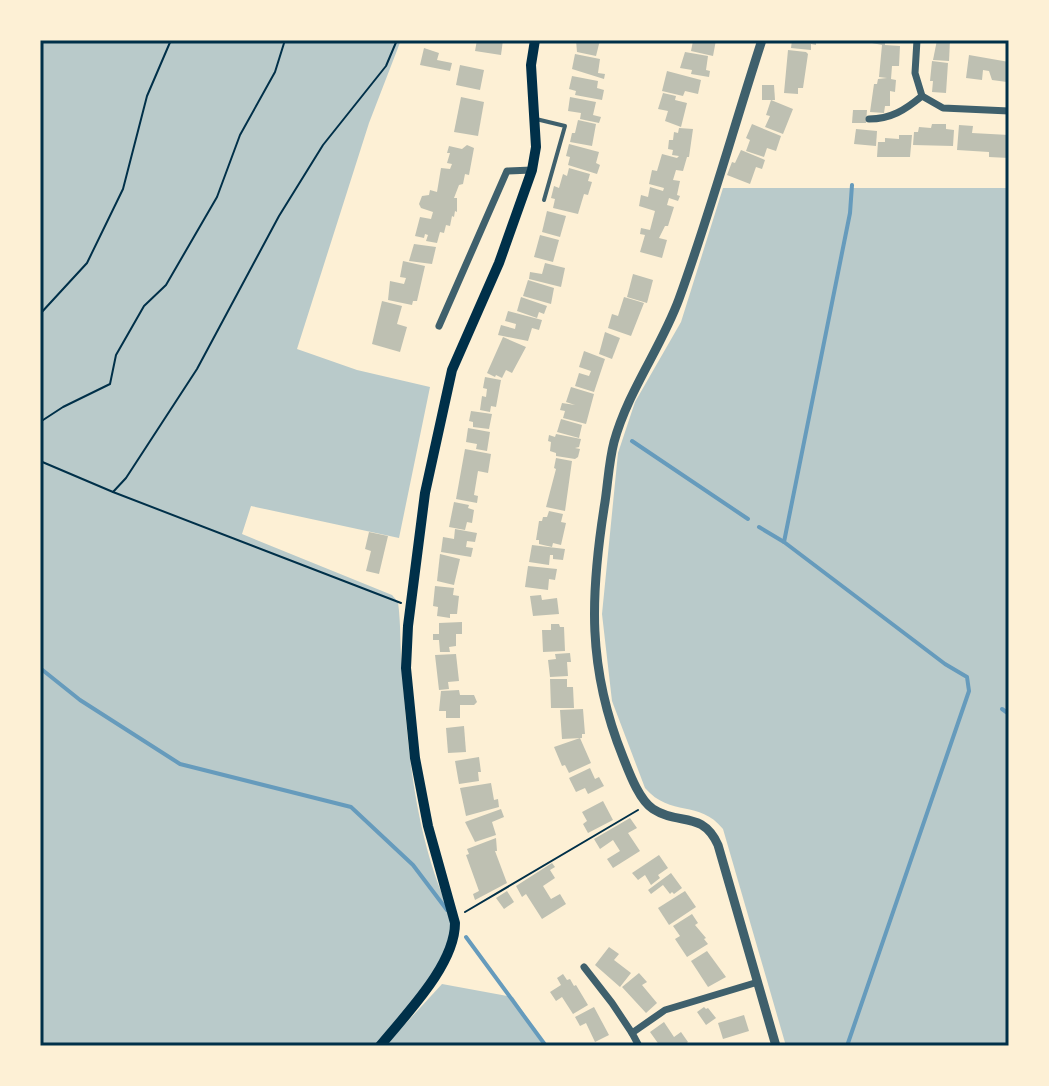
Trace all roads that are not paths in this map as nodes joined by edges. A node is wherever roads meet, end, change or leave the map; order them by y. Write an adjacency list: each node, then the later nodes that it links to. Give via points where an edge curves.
1 (535, 40): 6 (main road)
2 (762, 40): 12 (street, via 676,308 614,442 596,556 594,643 614,734 647,804 660,813 701,823 714,835)
3 (917, 40): 4 (street, via 915,73)
4 (922, 96): 5 (street, via 943,108); 7 (street, via 885,119)
5 (1009, 111)
6 (534, 118): 8 (main road); 9 (lane, via 565,126)
7 (869, 119)
8 (532, 170): 10 (street, via 507,171); 14 (main road, via 452,370 425,493 410,605 406,668 415,758 455,937 435,977)
9 (544, 200)
10 (439, 326)
11 (584, 967): 13 (street)
12 (758, 982): 13 (street, via 665,1010); 16 (street)
13 (632, 1033): 15 (street)
14 (380, 1046)
15 (639, 1046)
16 (776, 1046)

